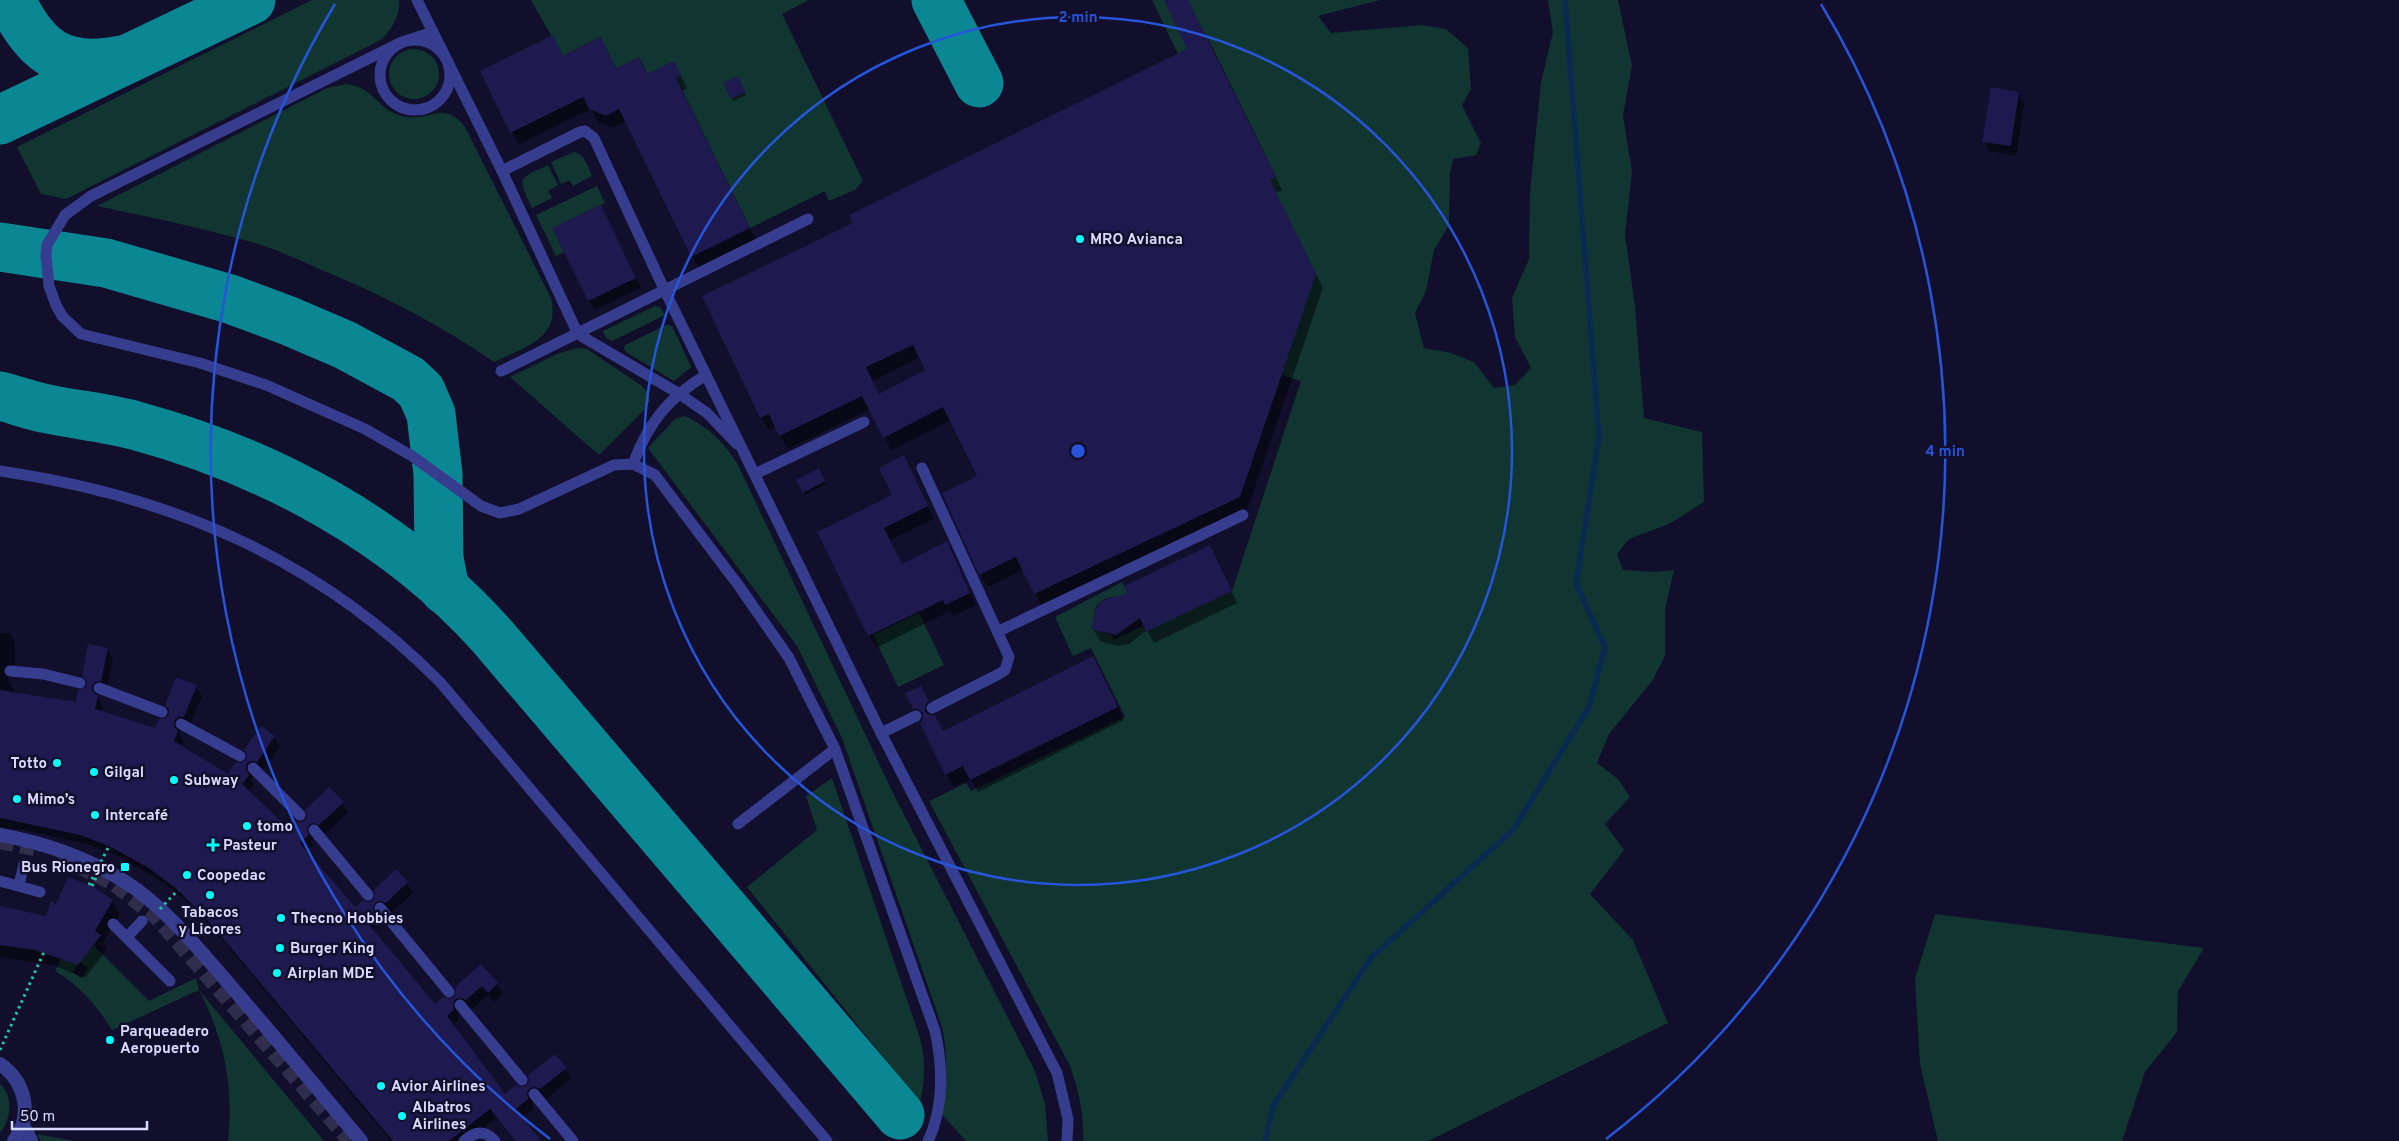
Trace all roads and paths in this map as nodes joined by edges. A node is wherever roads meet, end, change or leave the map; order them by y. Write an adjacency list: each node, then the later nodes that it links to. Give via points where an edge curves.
1 (418, 0): 2 (lane)
2 (432, 32): 3 (lane); 4 (lane)
3 (402, 42): 4 (lane, via 428,43 441,51); 4 (lane, via 386,54 380,74 385,93 400,106 420,110 437,102 448,87); 14 (lane, via 74,207 47,245 49,286 62,316 81,334 200,363 266,385 365,429 412,456 481,506 500,513 518,509 602,469)
4 (447, 60): 5 (lane)
5 (502, 171): 7 (lane, via 580,132 590,134); 8 (lane)
6 (808, 219): 7 (lane)
7 (664, 290): 8 (lane); 10 (lane)
8 (577, 332): 9 (lane); 11 (lane)
9 (501, 371)
10 (706, 375): 11 (lane); 13 (lane)
11 (678, 393): 13 (lane, via 707,414); 14 (lane, via 648,430)
12 (864, 422): 17 (lane)
13 (745, 453): 17 (lane)
14 (633, 464): 28 (lane, via 654,475 739,586 789,658)
15 (922, 468): 19 (lane)
16 (0, 471): 63 (lane, via 72,484 196,520 277,558 365,615 408,650 440,682)
17 (755, 474): 27 (lane)
18 (1244, 515): 19 (lane)
19 (999, 631): 23 (lane, via 1010,657 1005,670)
20 (10, 671): 21 (lane, via 43,674)
21 (80, 683)
22 (99, 688): 24 (lane)
23 (932, 708)
24 (162, 712)
25 (916, 716): 27 (lane)
26 (181, 724): 29 (lane)
27 (881, 733): 65 (lane, via 1057,1073 1068,1119)
28 (835, 749): 32 (lane); 64 (lane, via 935,1031 941,1057 941,1078)
29 (240, 756)
30 (253, 768): 31 (lane)
31 (300, 815)
32 (738, 824)
33 (314, 830): 42 (lane)
34 (0, 835): 37 (street, via 65,851)
35 (109, 846): 37 (path, bridge, via 91,885)
36 (24, 864): 39 (lane)
37 (101, 868): 44 (street)
38 (0, 881): 39 (lane)
39 (20, 885): 41 (lane)
40 (178, 890): 44 (path, bridge)
41 (40, 892)
42 (368, 895)
43 (380, 908): 50 (lane)
44 (160, 909): 59 (street, via 202,953)
45 (142, 921): 47 (lane)
46 (114, 924): 47 (lane)
47 (127, 937): 49 (lane)
48 (44, 952): 52 (path)
49 (170, 981)
50 (449, 992)
51 (460, 1005): 54 (lane)
52 (0, 1050)
53 (0, 1064): 56 (street, via 16,1079 22,1092 25,1103)
54 (522, 1080)
55 (534, 1094): 62 (lane)
56 (23, 1124): 57 (street); 58 (street)
57 (14, 1141)
58 (31, 1141)
59 (361, 1141)
60 (464, 1141): 61 (lane, via 481,1132)
61 (495, 1141)
62 (573, 1141)
63 (827, 1141)
64 (928, 1141)
65 (1067, 1141)

